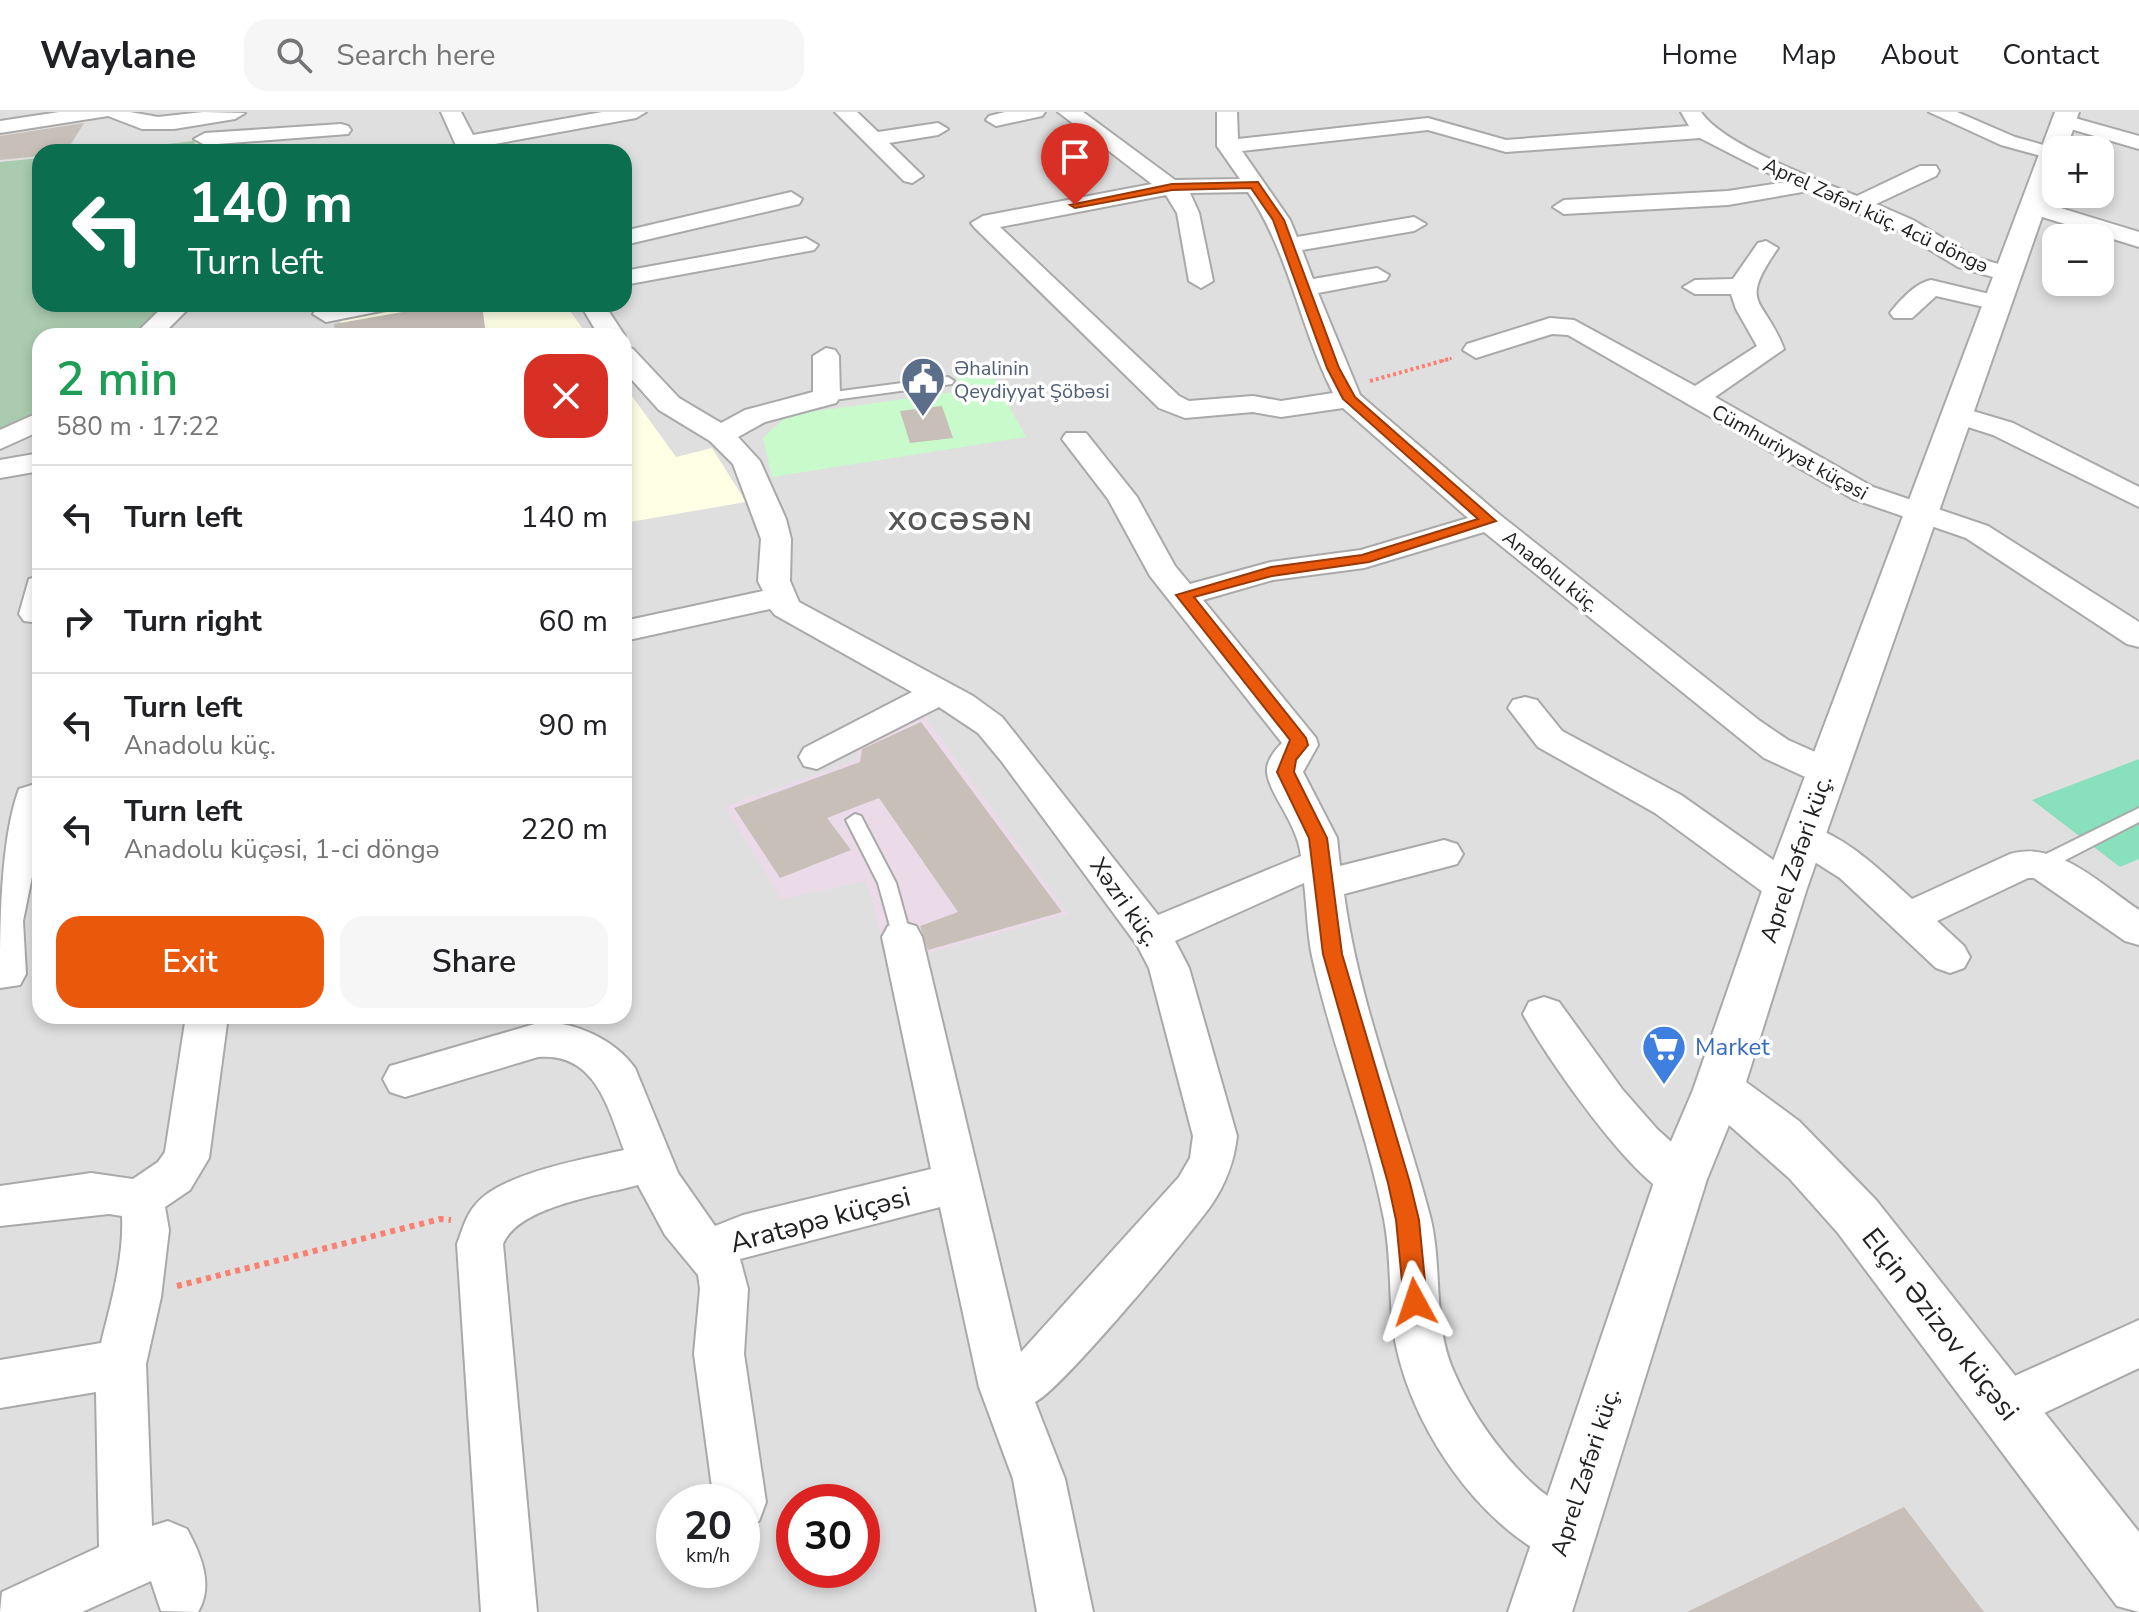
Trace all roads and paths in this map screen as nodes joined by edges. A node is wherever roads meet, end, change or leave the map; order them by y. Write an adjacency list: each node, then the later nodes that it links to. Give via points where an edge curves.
1 (101, 112): 11 (street)
2 (115, 112): 15 (street, via 144,121)
3 (246, 112): 15 (street)
4 (451, 112): 24 (street)
5 (636, 112): 25 (street)
6 (845, 112): 20 (street)
7 (1035, 112): 13 (street)
8 (1068, 112): 31 (street)
9 (1227, 112): 26 (street)
10 (1939, 112): 18 (street, via 2008,141)
11 (72, 114): 16 (street)
12 (1434, 118): 14 (street, Aprel Zəfəri küç. 4cü döngə, via 1480,142 1506,146); 26 (street, Aprel Zəfəri küç. 4cü döngə)
13 (996, 120)
14 (1697, 121): 30 (street, Aprel Zəfəri küç. 4cü döngə)
15 (188, 123): 22 (street, via 197,125)
16 (0, 127)
17 (938, 129): 20 (street)
18 (2061, 129): 21 (street); 35 (street, Aprel Zəfəri küç.)
19 (341, 130): 23 (street)
20 (873, 139): 28 (street)
21 (2139, 143)
22 (206, 144)
23 (224, 144)
24 (466, 144)
25 (487, 144)
26 (1228, 146): 29 (street, Anadolu küç.)
27 (1928, 171): 34 (street)
28 (912, 176)
29 (1254, 185): 31 (street); 42 (street, Anadolu küç.)
30 (1807, 185): 34 (street, Aprel Zəfəri küç. 4cü döngə); 36 (street, via 1737,197)
31 (1172, 187): 37 (street); 46 (street, via 1185,203)
32 (791, 199): 39 (street)
33 (964, 205): 37 (street)
34 (1857, 205): 50 (street, Aprel Zəfəri küç. 4cü döngə, via 1905,225)
35 (2031, 206): 40 (street); 50 (street, Aprel Zəfəri küç.)
36 (1564, 207)
37 (983, 223): 60 (street, via 1169,402 1185,410 1253,404 1290,409)
38 (1414, 224): 42 (street)
39 (632, 236)
40 (2139, 240)
41 (806, 245): 45 (street)
42 (1289, 245): 49 (street, Anadolu küç.)
43 (1766, 248): 47 (street)
44 (1377, 275): 49 (street)
45 (632, 277)
46 (1201, 281)
47 (1741, 286): 48 (street); 62 (street, via 1771,349)
48 (1695, 287)
49 (1305, 288): 60 (street, Anadolu küç.)
50 (2002, 289): 53 (street, via 1931,287); 63 (street, Aprel Zəfəri küç.)
51 (172, 312): 55 (street)
52 (350, 312): 54 (street)
53 (1903, 313)
54 (326, 318)
55 (155, 328)
56 (1476, 350): 60 (path); 62 (street, Cümhuriyyət küçəsi, via 1550,326 1574,328)
57 (826, 356): 61 (street)
58 (632, 364): 65 (street, via 669,404)
59 (948, 381): 61 (lane)
60 (1345, 392): 74 (street, Anadolu küç.)
61 (826, 397): 65 (street, via 755,416)
62 (1694, 399): 73 (street, Cümhuriyyət küçəsi, via 1863,493)
63 (1956, 414): 71 (street, via 2003,429); 73 (street, Aprel Zəfəri küç.)
64 (32, 424): 67 (street)
65 (720, 435): 76 (street, via 746,461 771,519 776,539 774,581)
66 (1076, 439): 75 (street, via 1122,497 1151,552)
67 (0, 441)
68 (32, 463): 70 (street)
69 (2139, 465): 71 (street)
70 (0, 469)
71 (2110, 481): 72 (street)
72 (2139, 498)
73 (1923, 513): 78 (street, Cümhuriyyət küçəsi, via 1977,532); 82 (street, Aprel Zəfəri küç.)
74 (1489, 521): 75 (street, via 1364,559 1271,571); 82 (street, Anadolu küç., via 1748,729 1776,749)
75 (1184, 595): 89 (street, via 1298,738 1300,745 1285,772 1318,838)
76 (783, 596): 77 (street); 79 (street, Xəzri küç., via 786,608 804,620)
77 (632, 629)
78 (2139, 637)
79 (938, 693): 81 (street); 93 (street, Xəzri küç., via 990,725 1015,753)
80 (1525, 708): 90 (street, via 1550,739 1668,804)
81 (817, 757)
82 (1827, 772): 86 (street, Aprel Zəfəri küç.)
83 (24, 800): 96 (street, via 3,921)
84 (2139, 814): 88 (lane)
85 (855, 820): 94 (lane, via 887,883)
86 (1804, 837): 90 (street, Aprel Zəfəri küç.); 91 (street, via 1853,868)
87 (1444, 854): 89 (street, via 1354,879)
88 (2042, 864): 91 (street, via 2023,864); 92 (street)
89 (1322, 874): 93 (street, via 1291,873); 115 (street, via 1332,954 1408,1220 1418,1330 1430,1379 1474,1458 1496,1485)
90 (1785, 888): 100 (street, Aprel Zəfəri küç.)
91 (1908, 918): 95 (street)
92 (2139, 930)
93 (1151, 935): 112 (street, Xəzri küç., via 1169,968 1215,1136 1212,1161 1195,1191 1048,1360 1024,1382)
94 (902, 937): 103 (street)
95 (1950, 957)
96 (6, 974)
97 (1544, 1014): 102 (street, via 1620,1122)
98 (206, 1024): 104 (street, via 187,1158 174,1176)
99 (405, 1079): 101 (street, Aratəpə küçəsi, via 538,1040 562,1038 611,1068)
100 (1718, 1090): 102 (street, Aprel Zəfəri küç.); 113 (street, Elçin Əzizov küçəsi, via 1806,1158)
101 (651, 1162): 106 (street, via 521,1200); 107 (street, Aratəpə küçəsi, via 683,1227)
102 (1681, 1179): 115 (street, Aprel Zəfəri küç.)
103 (957, 1183): 107 (street, Aratəpə küçəsi, via 743,1236); 112 (street)
104 (138, 1201): 105 (street, via 104,1193); 108 (street, via 146,1230)
105 (0, 1206)
106 (488, 1223): 108 (path, via 440,1219); 120 (street, via 480,1244)
107 (708, 1251): 114 (street, via 720,1267 724,1289 719,1354)
108 (137, 1297): 110 (street)
109 (2139, 1343): 113 (street)
110 (121, 1364): 111 (street); 116 (street)
111 (0, 1384)
112 (1004, 1387): 121 (street, via 1039,1479)
113 (2006, 1406): 117 (street, Elçin Əzizov küçəsi)
114 (737, 1484)
115 (1563, 1537): 122 (street, Aprel Zəfəri küç.)
116 (126, 1562): 118 (street, via 168,1548); 119 (street)
117 (2139, 1584)
118 (180, 1592)
119 (22, 1612)
120 (509, 1612)
121 (1065, 1612)
122 (1540, 1612)

